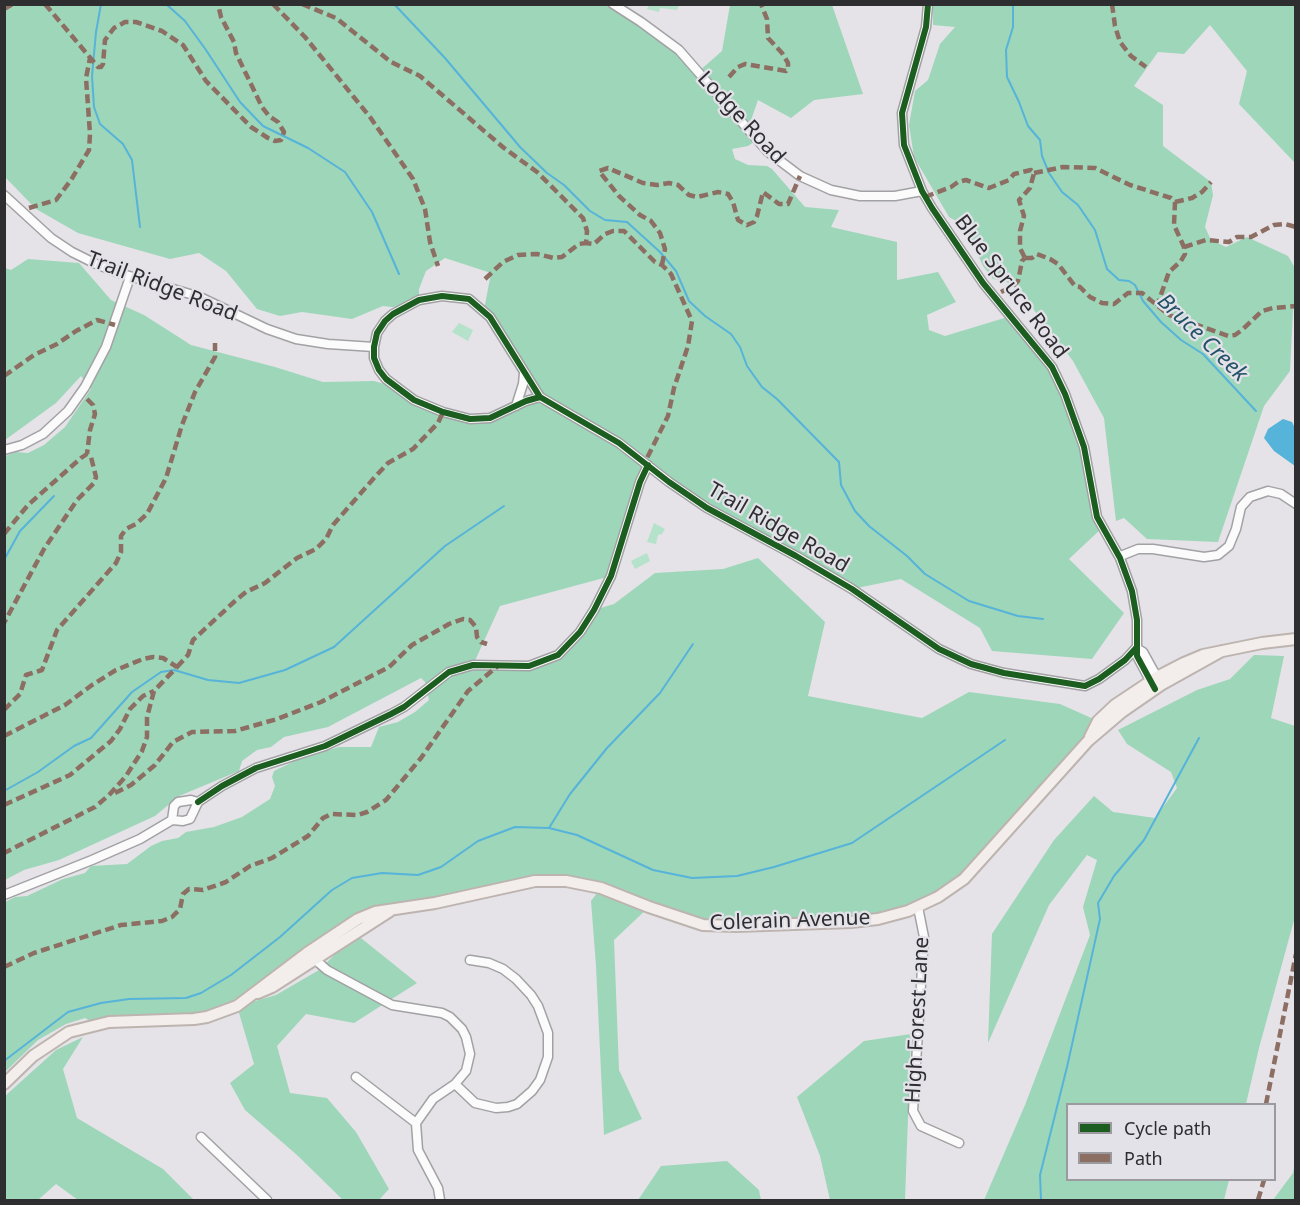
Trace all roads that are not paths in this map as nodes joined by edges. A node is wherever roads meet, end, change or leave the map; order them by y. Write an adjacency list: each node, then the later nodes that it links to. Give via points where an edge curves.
1 (613, 4): 3 (street, Lodge Road, via 671,42 767,151 800,176 831,190 860,196)
2 (928, 4): 3 (street, Blue Spruce Road, via 926,27 902,113 904,145)
3 (922, 191): 13 (street, Blue Spruce Road, via 983,283 1058,378 1084,447 1097,517)
4 (4, 195): 5 (street, Trail Ridge Road, via 72,252)
5 (130, 277): 6 (street, Trail Ridge Road, via 200,297 296,339); 10 (street, via 106,346 68,411 43,434)
6 (374, 347): 7 (street, Trail Ridge Road, via 385,321 406,305 430,297 464,298 490,316); 9 (street, via 379,370 414,400 461,418 478,420)
7 (524, 373): 8 (street, Trail Ridge Road); 9 (street)
8 (540, 397): 9 (street); 11 (street, Trail Ridge Road, via 591,425)
9 (516, 406)
10 (4, 450)
11 (648, 465): 16 (street, Trail Ridge Road, via 689,497 814,567 963,661 1004,673 1085,686); 19 (street, via 604,591 574,640 558,655 529,666 473,665 449,672 391,714 325,746 256,768)
12 (1296, 504): 13 (street, via 1268,491 1250,497 1241,507 1229,546 1218,555 1203,557 1138,549)
13 (1120, 558): 15 (street, Blue Spruce Road, via 1136,605)
14 (1296, 639): 18 (main road, Colerain Avenue, via 1222,651)
15 (1136, 648): 16 (street, Trail Ridge Road); 17 (street, Blue Spruce Road); 18 (street, via 1143,652)
16 (1125, 660): 17 (street)
17 (1141, 665): 18 (street, Blue Spruce Road)
18 (1156, 683): 22 (main road, Colerain Avenue, via 1115,705 975,869 950,890)
19 (198, 802): 20 (street, via 190,819); 20 (street, via 178,802)
20 (172, 820): 21 (street, via 140,839)
21 (4, 895)
22 (918, 907): 23 (main road, Colerain Avenue, via 851,922 703,925 582,883 535,881 375,912 358,919); 30 (street, High Forest Lane, via 924,937 913,1111 921,1126)
23 (311, 957): 26 (main road, Colerain Avenue, via 273,987 207,1017 109,1022 69,1032 33,1056); 27 (street, via 327,970 392,1005 442,1014 457,1023 470,1054 466,1071)
24 (470, 960): 27 (street, via 502,969 524,987 543,1018 548,1033 548,1058 532,1090 508,1107 475,1103)
25 (356, 1077): 28 (street)
26 (4, 1084)
27 (455, 1084): 28 (street, via 433,1099)
28 (416, 1123): 32 (street, via 418,1150 438,1188)
29 (201, 1137): 31 (street)
30 (959, 1143)
31 (267, 1200)
32 (440, 1200)

